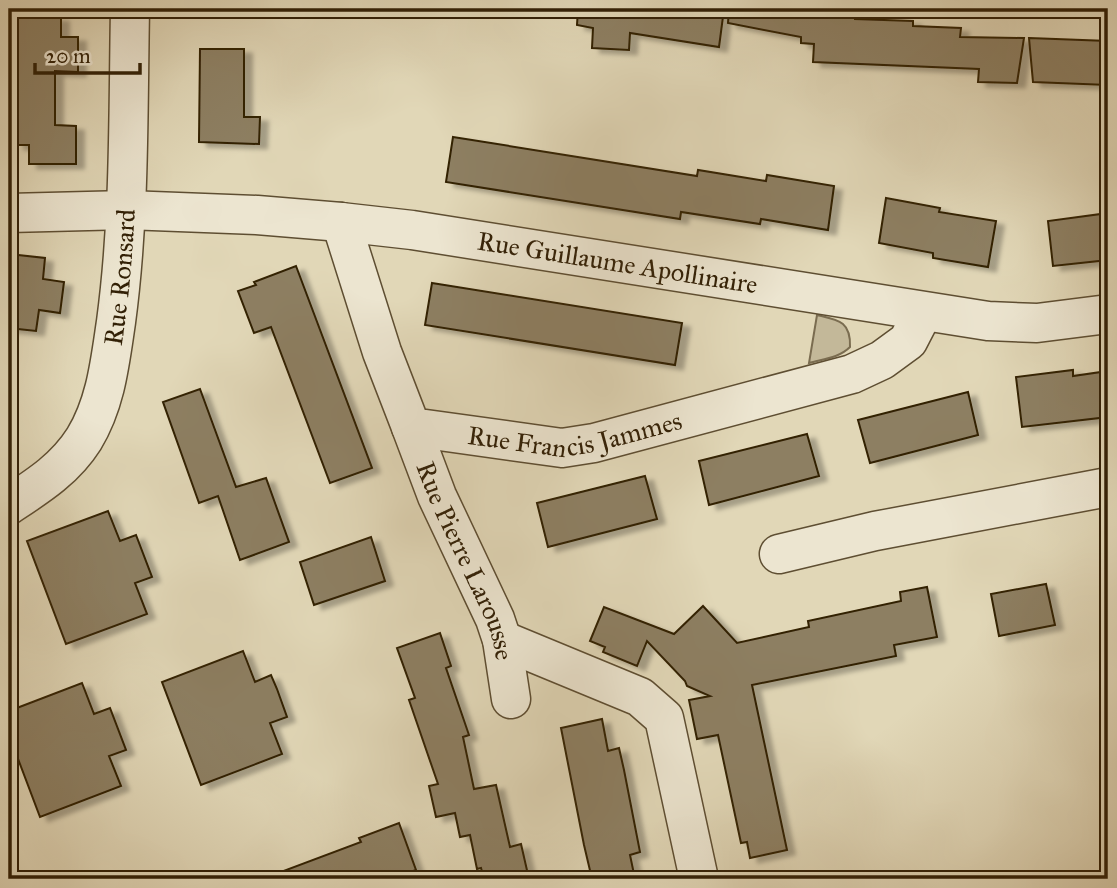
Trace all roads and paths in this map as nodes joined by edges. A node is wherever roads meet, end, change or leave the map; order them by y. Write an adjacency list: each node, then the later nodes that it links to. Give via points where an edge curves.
1 (130, 9): 2 (street, Rue Ronsard)
2 (128, 210): 3 (street, Rue Guillaume Apollinaire); 4 (street, Rue Guillaume Apollinaire); 9 (street, Rue Ronsard, via 111,359 98,412 62,466)
3 (9, 213)
4 (341, 222): 5 (street, Rue Guillaume Apollinaire); 7 (street)
5 (923, 312): 6 (street, Rue Guillaume Apollinaire, via 1038,323); 7 (street, Rue Francis Jammes, via 908,341 852,374 594,443 562,448)
6 (1108, 314)
7 (411, 427): 11 (street, Rue Pierre Larousse)
8 (1108, 487): 10 (street)
9 (9, 505)
10 (779, 554)
11 (502, 640): 12 (street, Rue Pierre Larousse); 13 (street, via 640,697 664,718)
12 (511, 699)
13 (699, 879)

